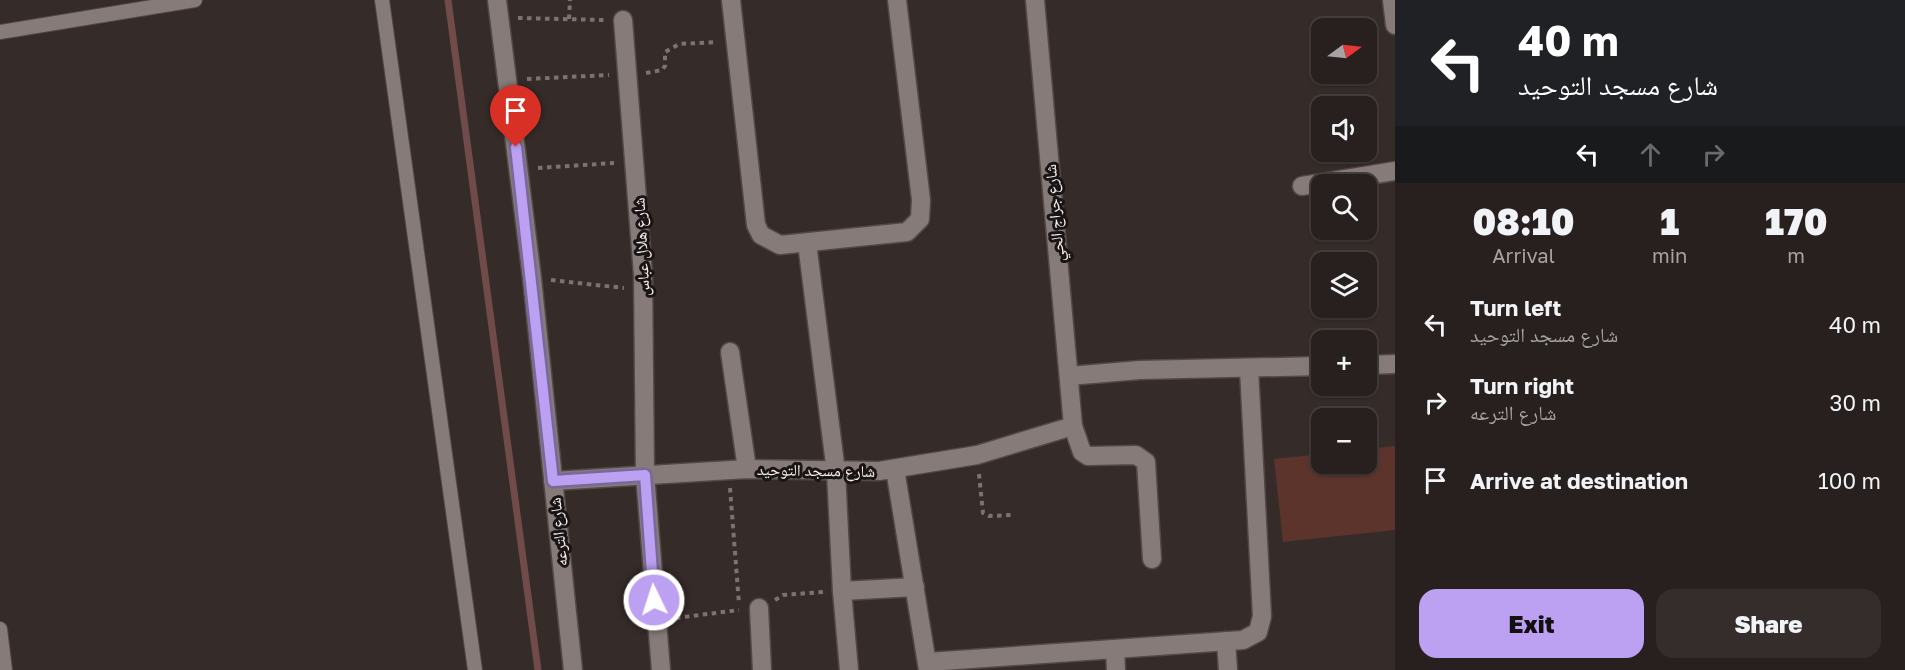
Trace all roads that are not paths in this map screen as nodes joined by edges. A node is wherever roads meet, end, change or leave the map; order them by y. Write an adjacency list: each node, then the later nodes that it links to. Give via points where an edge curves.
1 (195, 0): 10 (lane)
2 (382, 0): 36 (lane)
3 (731, 0): 13 (street, via 756,225 761,235 780,245)
4 (897, 0): 13 (street, via 920,219 907,232)
5 (1035, 0): 19 (street, شارع جراج الحي)
6 (1392, 0): 9 (street)
7 (498, 9): 25 (street, شارع الترعه)
8 (623, 20): 24 (street, شارع هلال عباس, via 644,290)
9 (1395, 26)
10 (0, 32)
11 (1395, 171): 12 (street)
12 (1302, 186)
13 (807, 243): 23 (street)
14 (730, 352): 21 (street)
15 (1395, 364): 16 (street)
16 (1377, 365)
17 (1311, 366): 18 (street)
18 (1248, 369): 19 (street, via 1140,370); 31 (street, via 1262,624 1251,638)
19 (1069, 376): 20 (street, شارع جراج الحي)
20 (1073, 426): 22 (street, شارع مسجد التوحيد, via 977,455); 26 (street, شارع جراج الحي, via 1082,452 1088,456 1136,455 1146,462)
21 (747, 469): 23 (street, شارع مسجد التوحيد); 24 (street, شارع مسجد التوحيد)
22 (895, 469): 23 (street, شارع مسجد التوحيد); 27 (street)
23 (836, 472): 28 (street)
24 (645, 475): 25 (street, شارع مسجد التوحيد); 38 (street, شارع هلال عباس)
25 (553, 481): 37 (street, شارع الترعه)
26 (1152, 559)
27 (915, 587): 28 (street); 34 (street)
28 (842, 591): 40 (street)
29 (759, 608): 39 (street)
30 (0, 629): 35 (lane)
31 (1226, 641): 32 (street); 42 (street)
32 (1115, 650): 33 (street); 41 (street)
33 (1009, 663): 34 (street)
34 (928, 666)
35 (5, 670)
36 (475, 670)
37 (573, 670)
38 (661, 670)
39 (762, 670)
40 (849, 670)
41 (1116, 670)
42 (1228, 670)

